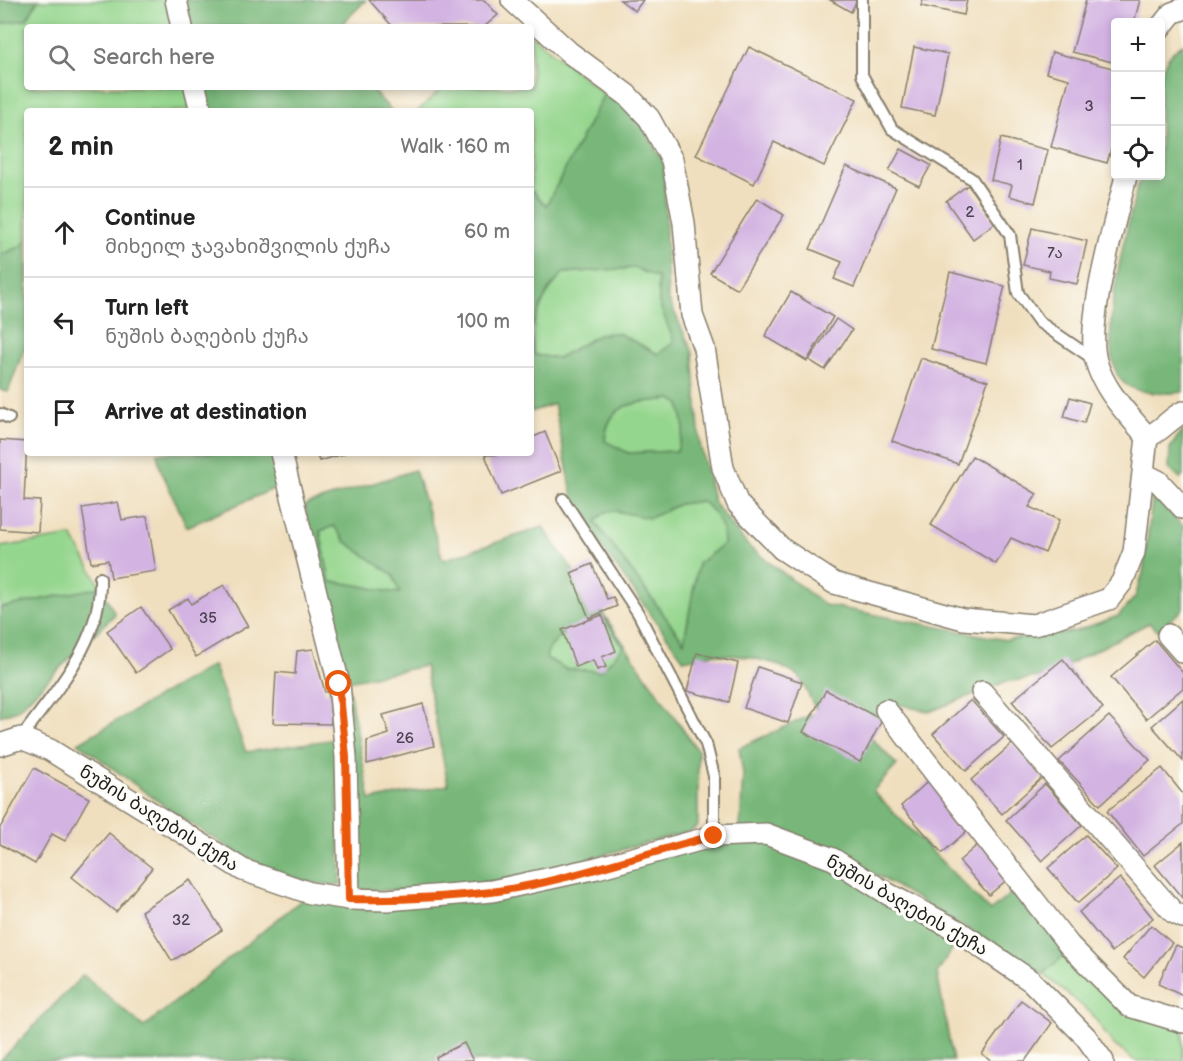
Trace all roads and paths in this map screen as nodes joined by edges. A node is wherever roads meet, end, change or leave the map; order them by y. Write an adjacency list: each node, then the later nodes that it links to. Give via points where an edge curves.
1 (176, 0): 6 (street)
2 (512, 0): 14 (street, via 570,53 627,95 649,118 672,160 684,222 692,315 704,348 723,468 738,504 782,549 834,583 963,618 1034,625 1109,599 1122,582 1134,552)
3 (862, 0): 10 (lane, via 862,75 892,129 972,179 1010,235 1018,292 1039,322)
4 (1183, 9): 5 (street, via 1172,13)
5 (1165, 23)
6 (181, 24)
7 (196, 90): 8 (street)
8 (200, 108)
9 (1125, 180): 10 (street, via 1095,310)
10 (1095, 360): 12 (street, via 1110,392)
11 (1183, 412): 12 (street, via 1174,416 1161,432)
12 (1147, 437): 14 (street)
13 (282, 456): 25 (street, via 339,684 346,757)
14 (1144, 474): 16 (street, via 1158,481)
15 (563, 499): 24 (lane, via 638,613 706,744 714,776)
16 (1183, 508)
17 (100, 578): 22 (lane, via 101,603 79,657)
18 (1168, 635): 19 (street)
19 (1183, 652)
20 (982, 692): 26 (street, via 1173,912)
21 (886, 710): 27 (street, via 1069,945 1129,1006)
22 (21, 738): 23 (street); 25 (street, ნუშის ბაღების ქუჩა, via 50,750 243,870 309,893)
23 (0, 745)
24 (714, 836): 25 (street, ნუშის ბაღების ქუჩა, via 492,891 387,900); 28 (street, ნუშის ბაღების ქუჩა, via 766,834 833,859 955,929 1030,981 1086,1037)
25 (349, 899)
26 (1183, 917)
27 (1183, 1022)
28 (1103, 1061)

